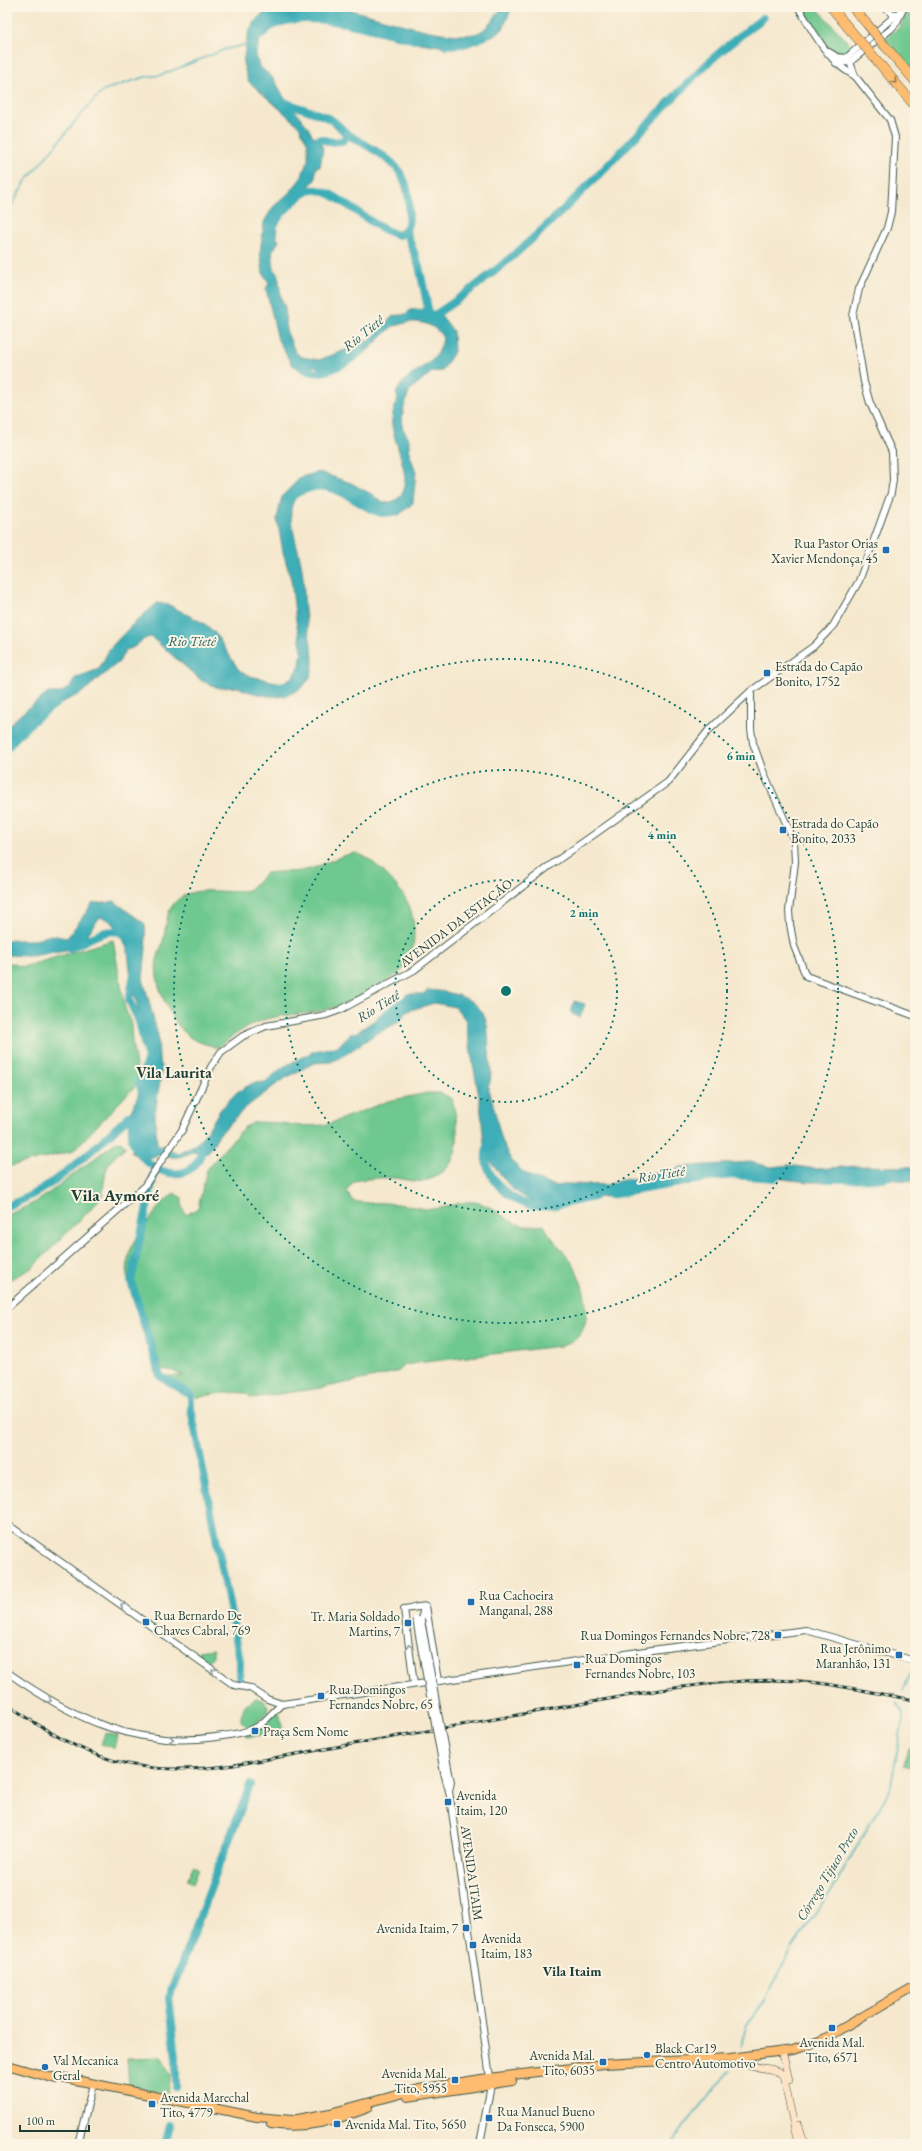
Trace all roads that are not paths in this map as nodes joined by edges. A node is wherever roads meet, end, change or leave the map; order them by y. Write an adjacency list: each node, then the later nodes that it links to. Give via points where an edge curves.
1 (798, 7): 9 (street)
2 (831, 7): 14 (highway, one-way to 14, bridge)
3 (852, 7): 13 (highway, bridge)
4 (885, 7): 6 (street); 8 (street)
5 (904, 7): 6 (street); 7 (street)
6 (895, 16): 7 (street); 8 (street)
7 (897, 22): 10 (street)
8 (886, 25): 10 (street)
9 (826, 50): 10 (street, via 832,55); 11 (street)
10 (848, 60): 11 (street); 12 (street)
11 (836, 63): 12 (street)
12 (855, 76): 17 (street, AVENIDA DA ESTAÇÃO, via 890,120 895,137 891,212 887,228 859,289 853,316 870,403 892,452 891,493 859,581 833,626 814,646)
13 (915, 81)
14 (904, 92): 15 (highway); 16 (highway)
15 (915, 106)
16 (915, 113)
17 (751, 691): 18 (street, via 753,743 794,841 795,862 790,924 794,946 806,976); 19 (street, AVENIDA DA ESTAÇÃO, via 708,730 668,782 548,867 414,970 340,1010 266,1026 243,1036 226,1048 211,1067 173,1145 149,1180 134,1197)
18 (915, 1016)
19 (7, 1308)
20 (7, 1524): 28 (street, one-way to 20, via 247,1688 237,1686)
21 (425, 1606): 22 (street); 23 (street, AVENIDA ITAIM); 26 (street)
22 (414, 1608): 23 (street, AVENIDA ITAIM); 27 (street, one-way to 22, via 404,1610)
23 (418, 1619): 37 (street, AVENIDA ITAIM, bridge, via 449,1791)
24 (915, 1661): 26 (street, via 806,1630)
25 (7, 1672): 30 (street, one-way to 30, via 85,1720 115,1730 171,1739 199,1739 242,1733 261,1724)
26 (438, 1681): 27 (street)
27 (414, 1684): 29 (street)
28 (267, 1699): 29 (street); 30 (street, via 271,1708)
29 (282, 1704): 30 (street)
30 (270, 1714)
31 (915, 1987): 32 (main road, via 822,2040)
32 (783, 2056): 33 (main road); 35 (main road); 37 (main road, via 604,2064); 43 (main road)
33 (745, 2062): 35 (main road, via 755,2068); 37 (main road, via 612,2068)
34 (7, 2065): 36 (main road)
35 (778, 2071): 42 (main road, via 784,2078)
36 (53, 2078): 38 (main road); 39 (main road, via 61,2077)
37 (490, 2081): 38 (main road, via 376,2105 332,2121 292,2127); 39 (main road, via 419,2089 330,2114 292,2120 257,2117); 41 (street, AVENIDA ITAIM)
38 (92, 2088): 39 (main road, via 96,2085); 40 (street)
39 (115, 2088)
40 (78, 2144)
41 (480, 2144)
42 (798, 2144)
43 (804, 2144)

